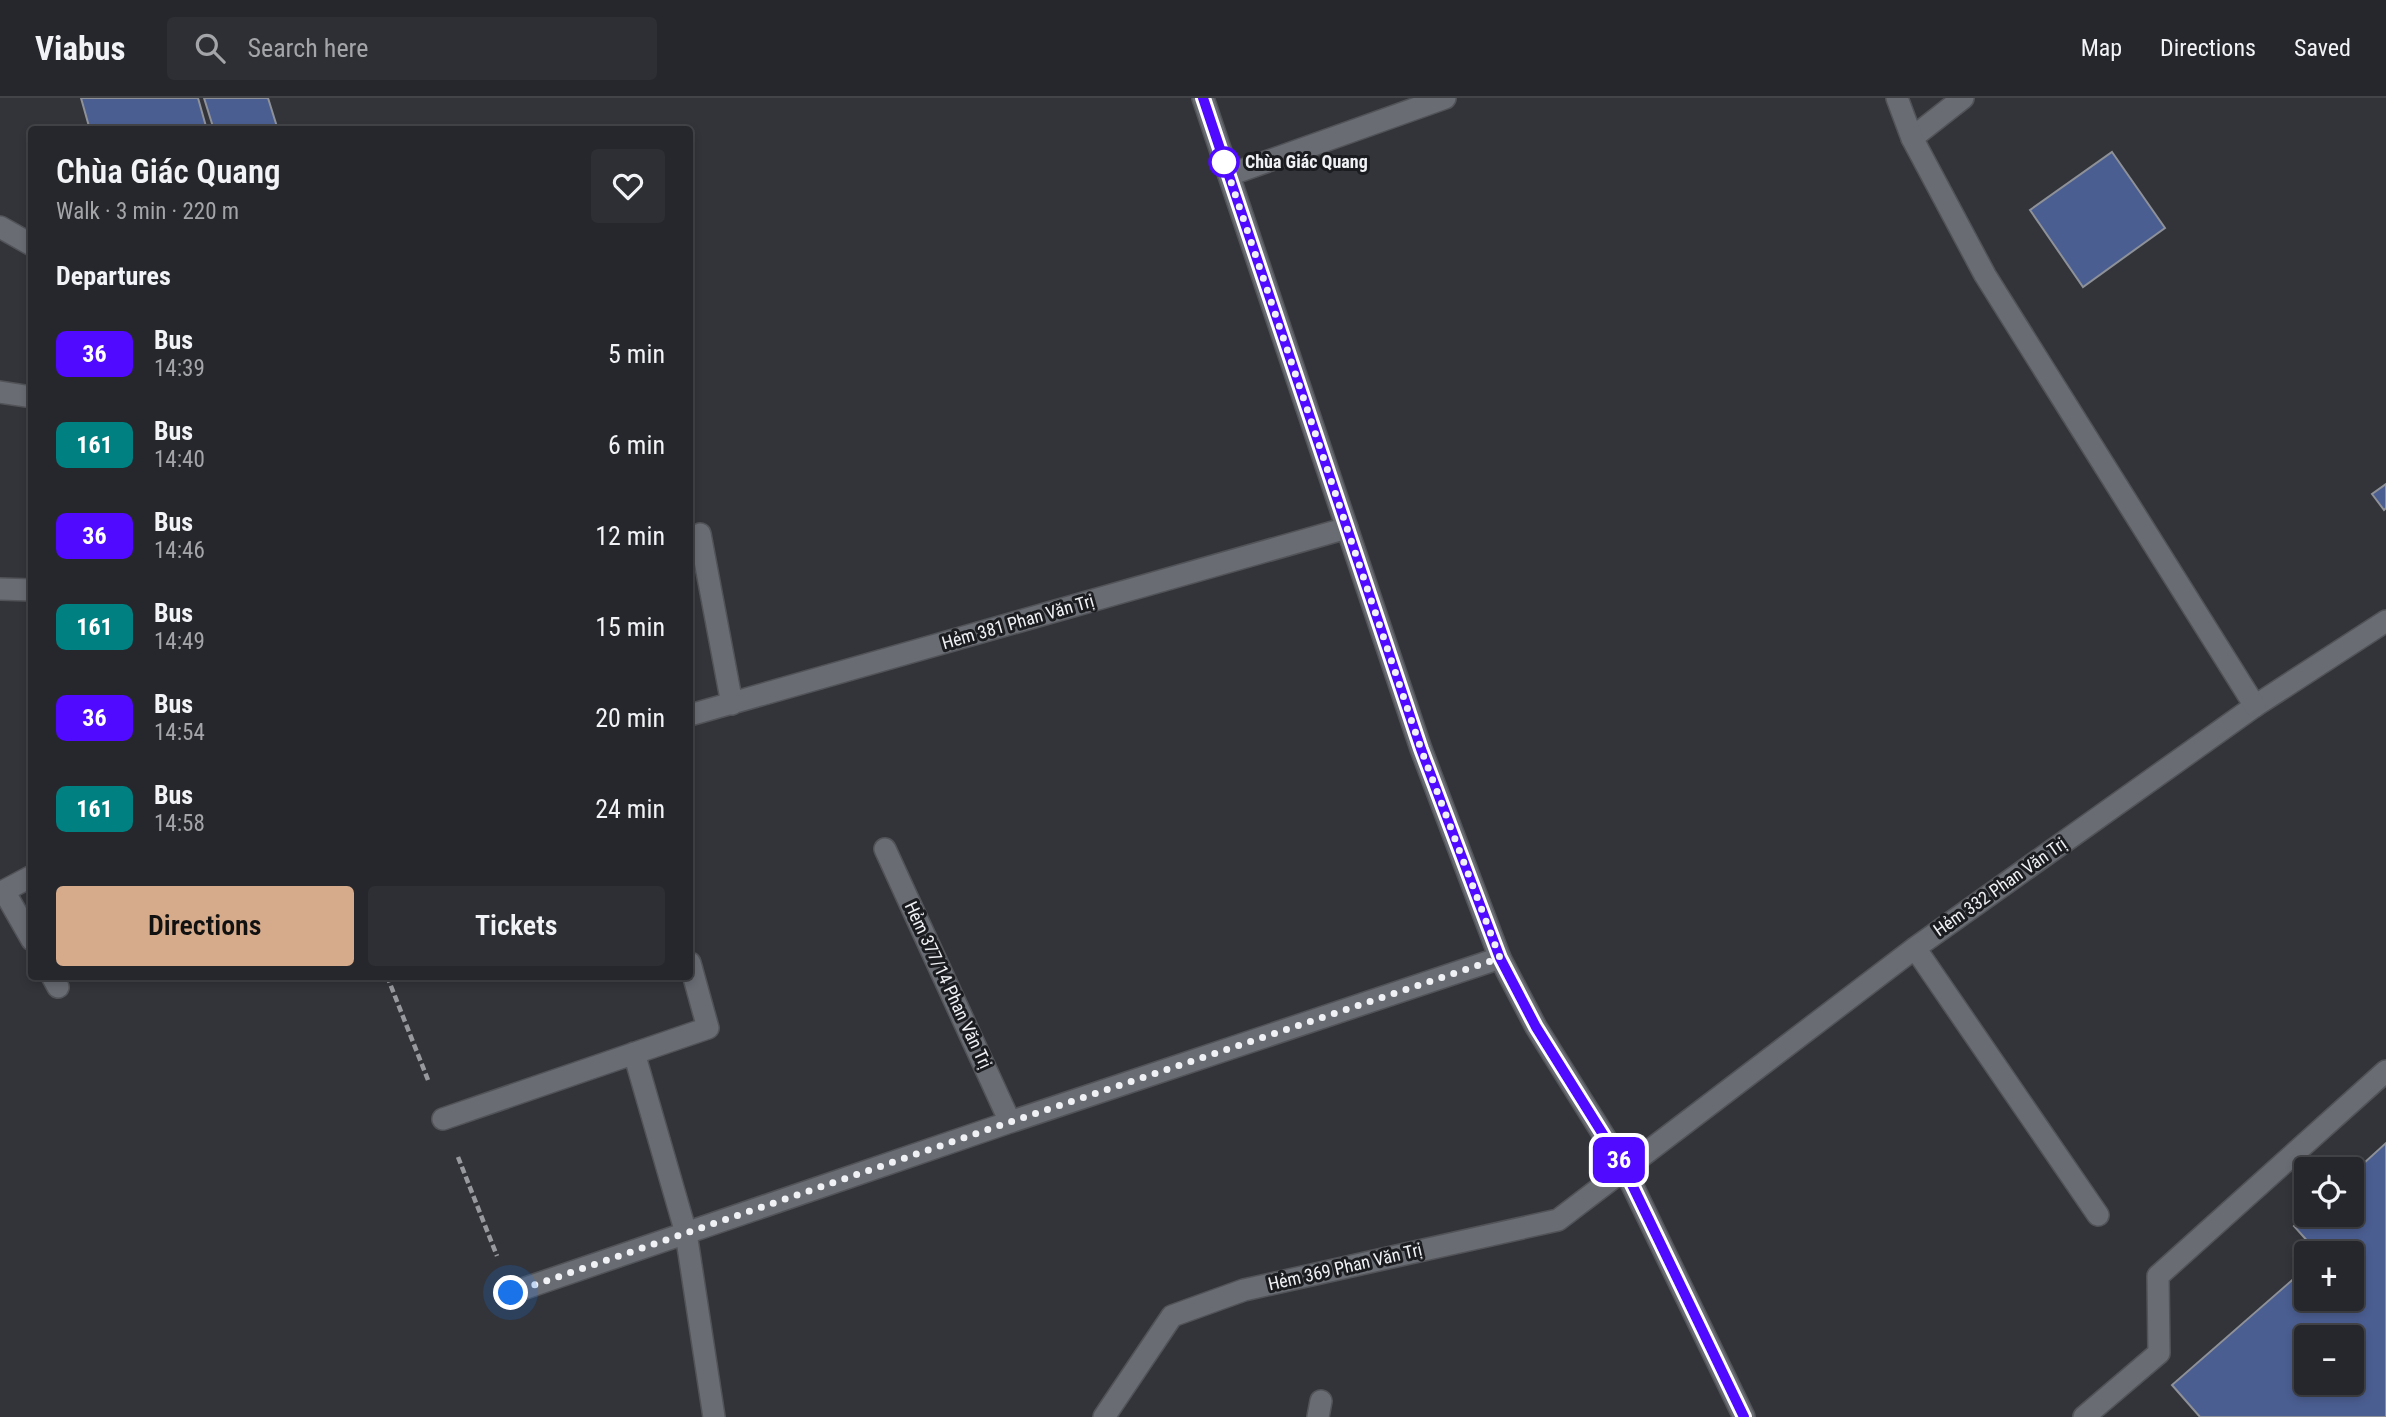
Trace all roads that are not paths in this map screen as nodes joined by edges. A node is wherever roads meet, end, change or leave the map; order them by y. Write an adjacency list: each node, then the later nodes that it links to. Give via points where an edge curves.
1 (1203, 98): 6 (main road)
2 (1445, 98): 6 (main road)
3 (1897, 98): 5 (main road)
4 (1963, 98): 5 (main road)
5 (1912, 138): 17 (main road, via 1984,275)
6 (1229, 175): 11 (main road)
7 (0, 227): 8 (main road)
8 (28, 243)
9 (0, 392): 10 (main road)
10 (28, 396)
11 (1347, 528): 16 (main road, Hẻm 381 Phan Văn Trị); 24 (main road, via 1421,749)
12 (699, 534): 16 (main road)
13 (0, 589): 14 (main road)
14 (28, 590)
15 (2386, 621): 17 (main road, Hẻm 332 Phan Văn Trị)
16 (732, 704): 18 (main road, Hẻm 381 Phan Văn Trị)
17 (2255, 706): 23 (main road, Hẻm 332 Phan Văn Trị)
18 (693, 714)
19 (885, 849): 29 (main road, Hẻm 377/14 Phan Văn Trị)
20 (28, 878): 21 (main road)
21 (2, 892): 22 (main road)
22 (28, 934)
23 (1915, 948): 30 (main road, Hẻm 332 Phan Văn Trị); 31 (main road)
24 (1500, 958): 29 (main road); 30 (main road, via 1536,1027)
25 (693, 974): 26 (main road, via 708,1028)
26 (634, 1053): 28 (main road); 32 (main road)
27 (2386, 1071): 37 (main road, via 2158,1276 2159,1353)
28 (443, 1119)
29 (1010, 1122): 32 (main road)
30 (1624, 1168): 35 (main road, Hẻm 369 Phan Văn Trị, via 1558,1220 1244,1290 1172,1316); 36 (main road)
31 (2098, 1215)
32 (686, 1233): 33 (main road); 34 (main road)
33 (511, 1293)
34 (714, 1417)
35 (1104, 1417)
36 (1744, 1417)
37 (2084, 1417)

